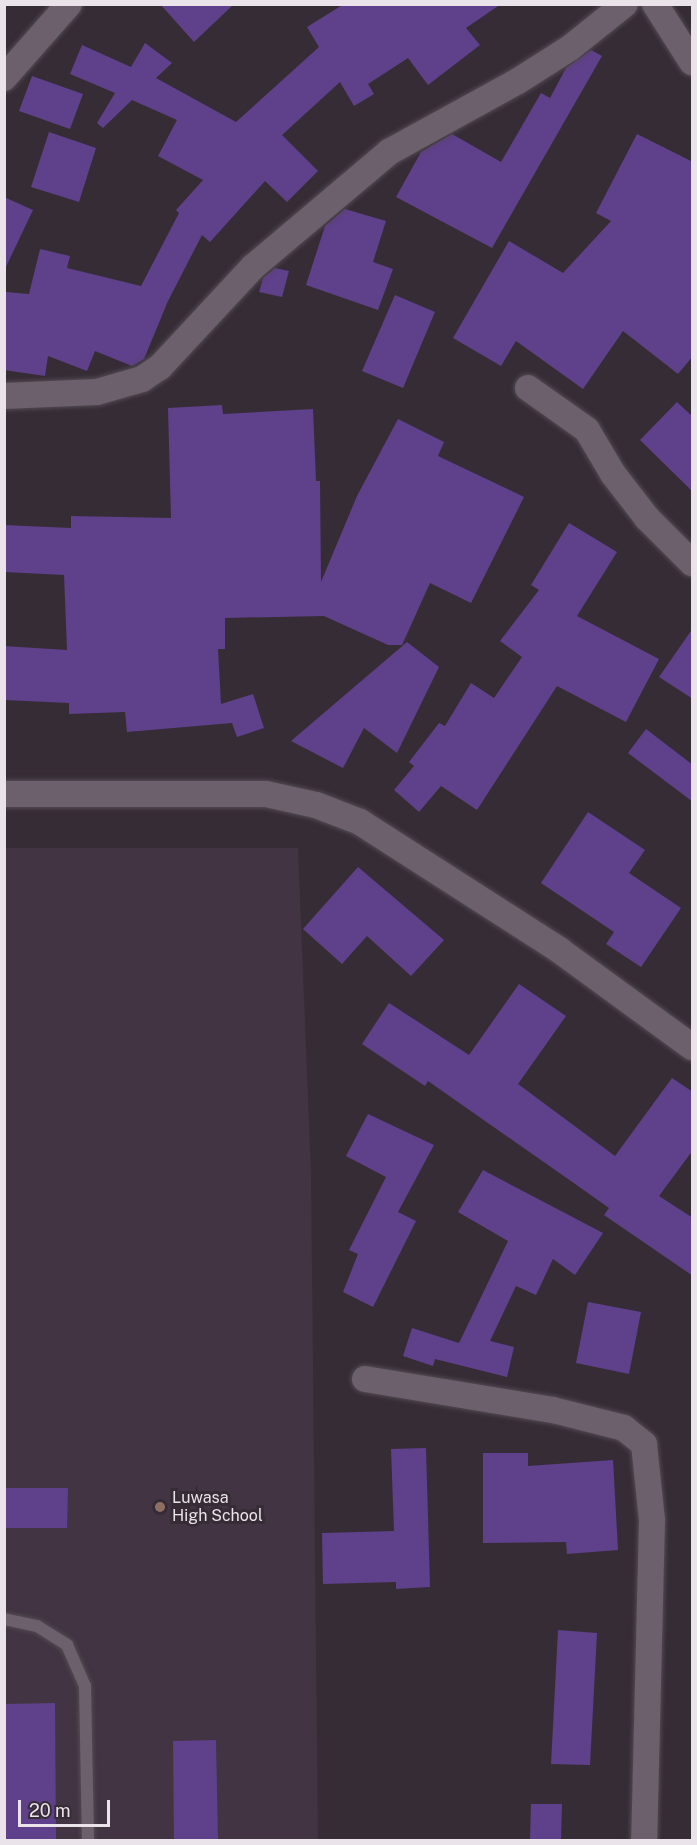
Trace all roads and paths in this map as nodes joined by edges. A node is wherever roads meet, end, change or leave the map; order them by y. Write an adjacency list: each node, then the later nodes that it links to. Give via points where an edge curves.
1 (69, 4): 5 (street)
2 (625, 4): 7 (street, via 570,48 518,81 389,152 253,267 160,367 142,379 97,392)
3 (655, 4): 4 (street)
4 (693, 62)
5 (4, 78)
6 (528, 388): 8 (street, via 587,430 613,474 647,518)
7 (4, 396)
8 (693, 563)
9 (4, 794): 10 (street, via 266,794 316,805 360,822 559,950)
10 (693, 1047)
11 (365, 1379): 14 (street, via 553,1410 624,1428 644,1444 652,1520)
12 (4, 1619): 13 (lane, via 37,1626 67,1646 85,1686)
13 (88, 1840)
14 (644, 1840)

